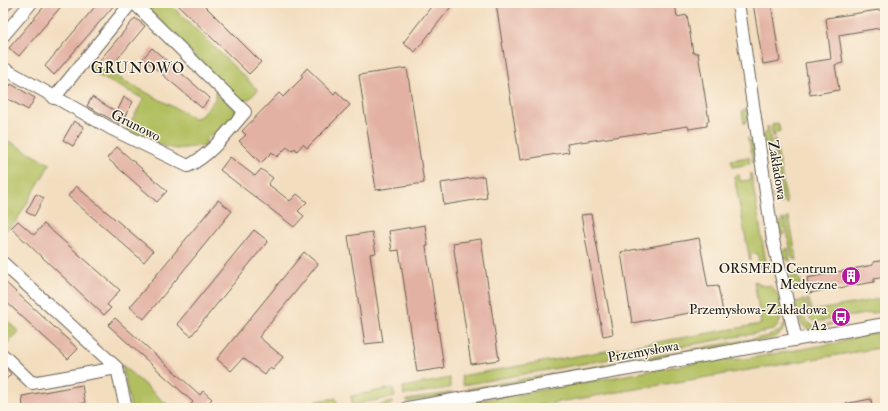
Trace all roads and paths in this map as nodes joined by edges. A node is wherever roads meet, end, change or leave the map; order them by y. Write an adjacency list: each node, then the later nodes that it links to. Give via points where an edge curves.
1 (31, 3): 4 (street)
2 (133, 3): 6 (street); 6 (street, Grunowo, via 245,112 202,160 188,166)
3 (738, 3): 9 (street, Zakładowa, via 774,240)
4 (3, 36)
5 (3, 68): 6 (street, Grunowo)
6 (54, 98)
7 (3, 263): 11 (street)
8 (885, 324): 9 (street, Przemysłowa)
9 (796, 340): 13 (street, Przemysłowa)
10 (3, 355): 11 (street, via 32,383)
11 (117, 368): 12 (street)
12 (126, 408)
13 (407, 408)

